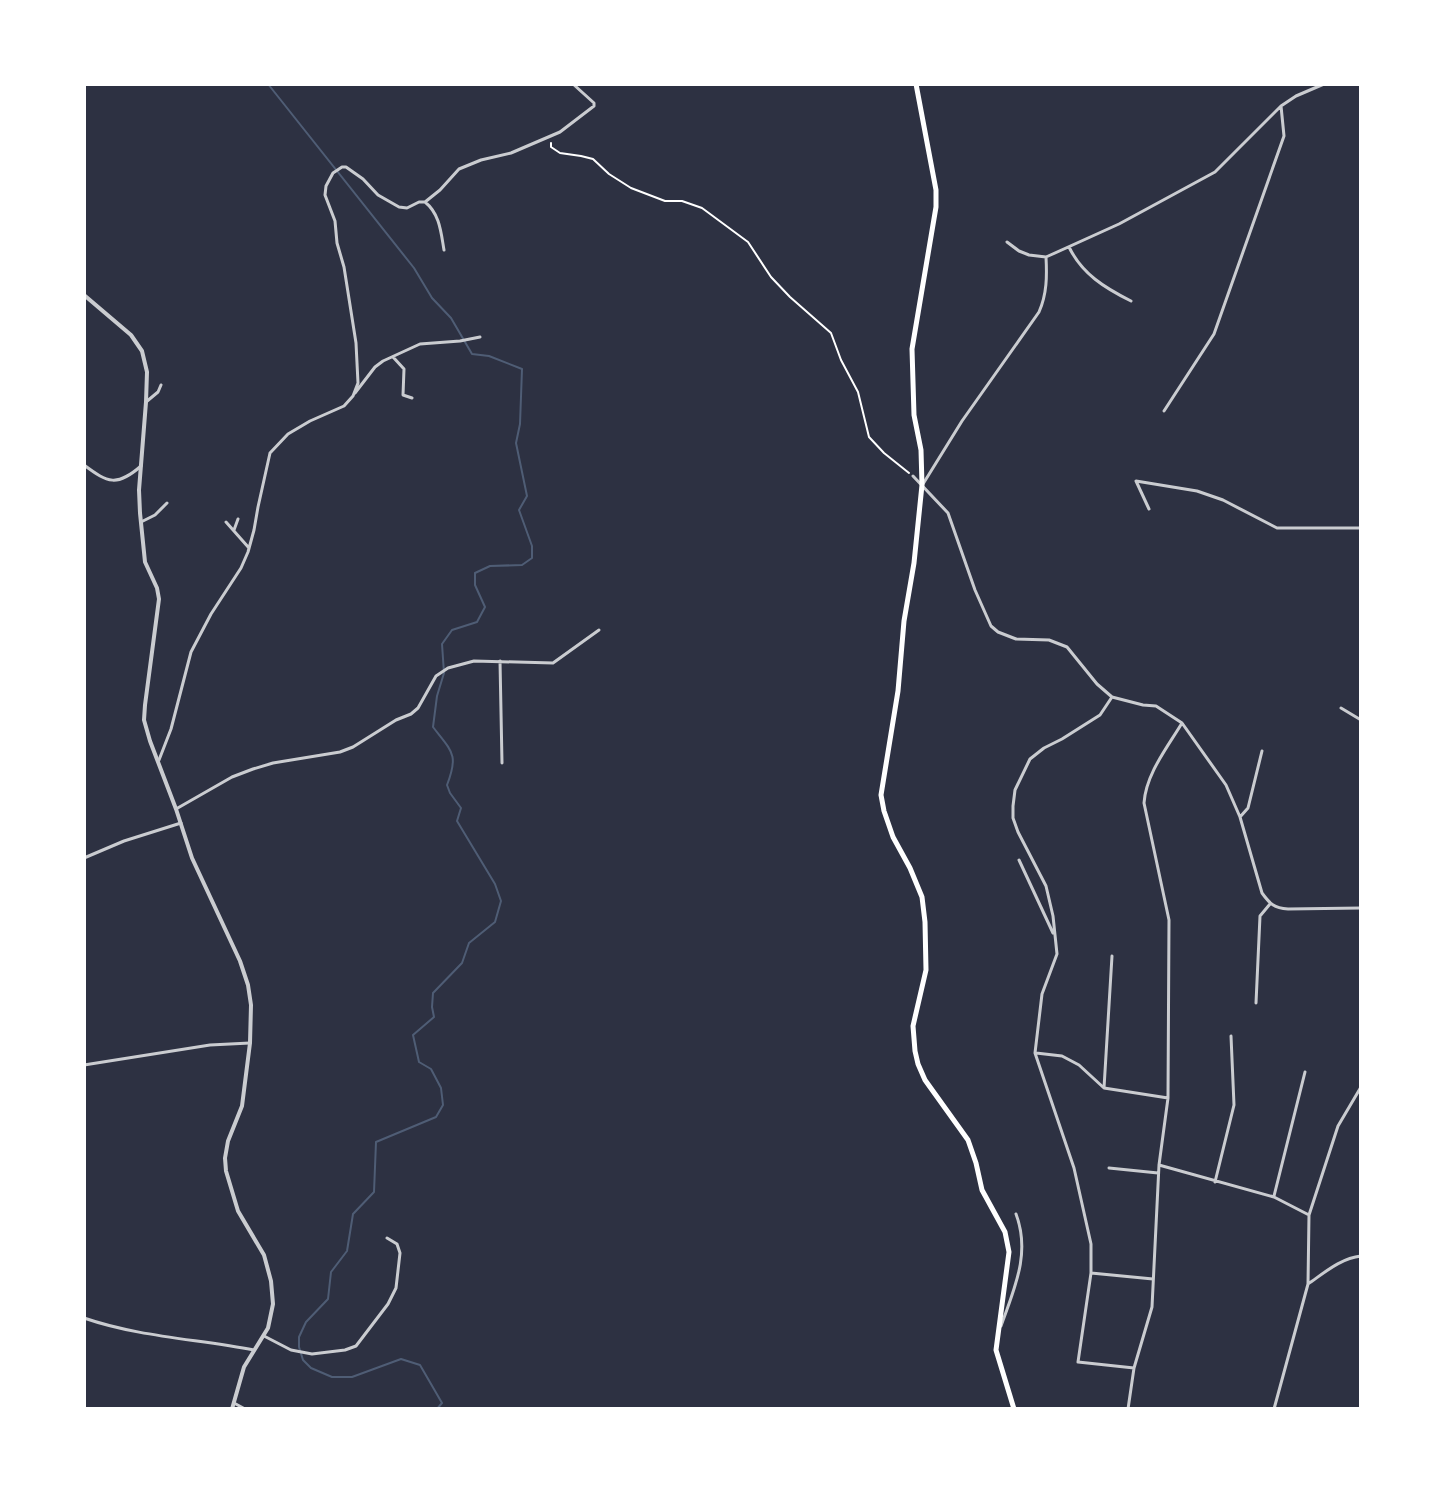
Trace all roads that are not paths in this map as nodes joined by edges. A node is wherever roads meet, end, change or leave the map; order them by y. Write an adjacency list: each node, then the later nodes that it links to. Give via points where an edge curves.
1 (573, 84): 5 (street, via 594,103 580,118 511,153 459,169)
2 (916, 84): 22 (main road, via 935,174 936,207 912,349)
3 (1324, 84): 4 (street)
4 (1281, 106): 7 (street, via 1215,172); 18 (street, via 1284,136 1214,334)
5 (425, 202): 8 (street, via 438,219); 15 (street, via 399,207 346,167 328,180 325,195 335,221 356,343 358,383)
6 (1007, 242): 9 (street, via 1029,255)
7 (1069, 247): 9 (street); 11 (street, via 1094,280)
8 (444, 250)
9 (1046, 257): 22 (street, via 1045,299 1039,312)
10 (84, 295): 17 (street, via 142,351)
11 (1131, 301)
12 (480, 337): 13 (street, via 420,344)
13 (393, 357): 15 (street, via 375,367); 16 (street, via 404,369 403,395)
14 (161, 385): 17 (street)
15 (353, 396): 30 (street, via 344,406 288,434 270,453)
16 (412, 398)
17 (146, 402): 20 (street)
18 (1164, 411)
19 (84, 465): 20 (street, via 111,481 127,478)
20 (141, 466): 26 (street)
21 (913, 476): 22 (street)
22 (922, 485): 33 (street, via 948,513 991,626 1016,639 1049,640 1067,647); 71 (main road, via 881,795 893,837 922,897 926,970 913,1026 918,1064 968,1140 982,1190 1005,1232 1009,1252)
23 (167, 503): 26 (street)
24 (1149, 509): 28 (street, via 1136,481 1197,491 1277,528)
25 (238, 519): 29 (street)
26 (141, 522): 38 (street, via 145,562 159,599 144,720)
27 (226, 522): 29 (street)
28 (1361, 528)
29 (233, 531): 30 (street)
30 (249, 548): 38 (street, via 191,652)
31 (599, 630): 32 (street, via 553,663)
32 (500, 661): 39 (street); 40 (street, via 474,661 442,671 411,714 353,747 253,769)
33 (1112, 697): 36 (street, via 1156,706); 47 (street, via 1100,715 1030,759 1015,790 1013,818 1046,886)
34 (1341, 708): 35 (street)
35 (1361, 720)
36 (1182, 723): 41 (street, via 1226,785); 57 (street, via 1150,778 1144,803 1169,920)
37 (1262, 751): 41 (street, via 1248,808)
38 (158, 763): 40 (street)
39 (502, 763)
40 (176, 809): 42 (street)
41 (1240, 817): 45 (street)
42 (181, 823): 43 (street); 51 (street, via 248,985)
43 (84, 858)
44 (1019, 860): 47 (street)
45 (1270, 904): 46 (street, via 1288,909); 49 (street, via 1260,916)
46 (1361, 908)
47 (1055, 938): 52 (street, via 1057,954 1042,994)
48 (1112, 956): 56 (street)
49 (1256, 1003)
50 (1231, 1036): 61 (street, via 1234,1105)
51 (250, 1043): 53 (street); 72 (street, via 242,1106 225,1158 233,1199 264,1255 271,1281 272,1313)
52 (1035, 1053): 56 (street, via 1062,1056); 67 (street, via 1074,1168 1091,1244)
53 (84, 1065)
54 (1305, 1072): 62 (street)
55 (1361, 1087): 64 (street, via 1338,1126)
56 (1104, 1088): 57 (street)
57 (1168, 1098): 58 (street)
58 (1159, 1165): 60 (street); 61 (street)
59 (1109, 1168): 60 (street)
60 (1158, 1173): 68 (street)
61 (1215, 1182): 62 (street)
62 (1274, 1197): 64 (street)
63 (1016, 1214): 71 (street, via 1020,1272)
64 (1309, 1215): 69 (street)
65 (387, 1238): 72 (street, via 399,1248 394,1294 356,1346 312,1354)
66 (1361, 1256): 69 (street)
67 (1091, 1273): 68 (street); 74 (street, via 1078,1362)
68 (1153, 1279): 74 (street, via 1152,1307)
69 (1308, 1284): 79 (street)
70 (84, 1318): 73 (street, via 152,1335)
71 (998, 1333): 77 (main road, via 996,1350)
72 (264, 1336): 73 (street)
73 (254, 1350): 75 (street)
74 (1134, 1368): 78 (street)
75 (233, 1406): 76 (street)
76 (245, 1409)
77 (1014, 1409)
78 (1128, 1409)
79 (1274, 1409)

